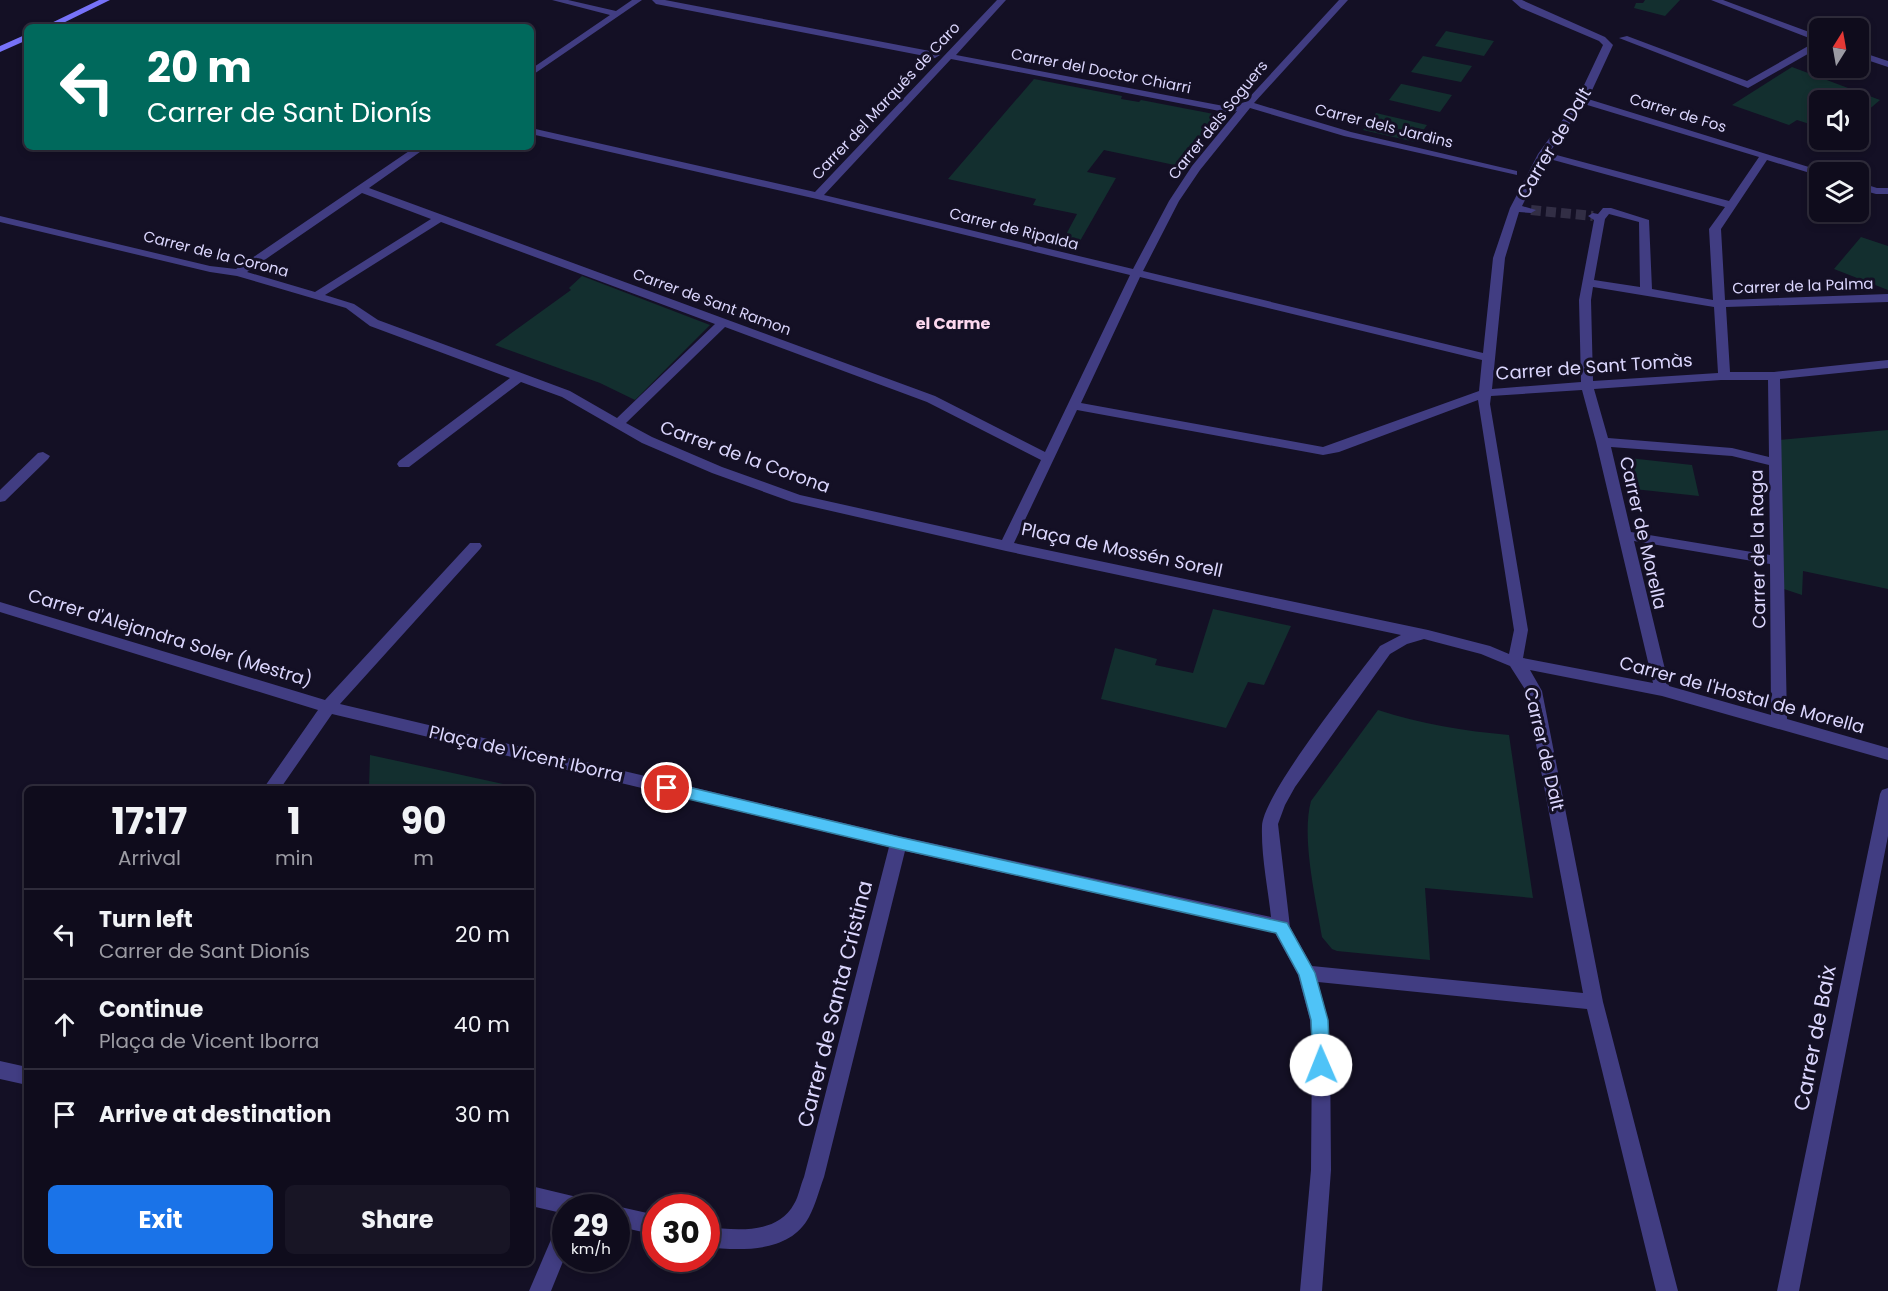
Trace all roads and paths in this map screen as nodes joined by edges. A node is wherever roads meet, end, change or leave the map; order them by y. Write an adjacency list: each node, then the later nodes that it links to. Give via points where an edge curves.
1 (106, 0): 10 (main road)
2 (556, 0): 9 (street)
3 (638, 0): 9 (street)
4 (1002, 0): 17 (street, Carrer del Marqués de Caro)
5 (1344, 0): 22 (street, Carrer dels Soguers)
6 (1516, 0): 21 (street, Carrer de Dalt, via 1608,45)
7 (1715, 0): 12 (street)
8 (656, 1): 16 (street)
9 (618, 14): 20 (street)
10 (54, 24)
11 (24, 37): 15 (main road)
12 (1809, 37)
13 (1624, 38): 14 (street, via 1748,85)
14 (1809, 48)
15 (0, 49)
16 (935, 55)
17 (948, 56): 22 (street, Carrer del Doctor Chiarri, via 1221,109); 32 (street, Carrer del Marqués de Caro)
18 (1869, 58): 19 (street)
19 (1888, 64)
20 (534, 71)
21 (1582, 100): 25 (street, Carrer de Dalt); 26 (street, Carrer de Fos)
22 (1248, 104): 28 (street, Carrer dels Jardins, via 1348,134); 39 (street, Carrer dels Soguers, via 1174,201)
23 (534, 132): 32 (street, Carrer de Ripalda)
24 (418, 150): 30 (street)
25 (1543, 154): 33 (street); 34 (street, Carrer de Dalt)
26 (1765, 156): 27 (street, Carrer de Fos); 33 (street)
27 (1809, 170)
28 (1513, 173)
29 (1869, 188): 31 (street)
30 (361, 189): 36 (street, Carrer de Sant Ramon); 38 (street)
31 (1888, 191)
32 (817, 196): 39 (street, Carrer de Ripalda)
33 (1731, 206): 44 (street, via 1715,229)
34 (1515, 208): 35 (street); 46 (street, Carrer de Dalt, via 1499,258)
35 (1531, 210)
36 (440, 218): 42 (street); 45 (street, Carrer de Sant Ramon)
37 (0, 219): 38 (street, Carrer de la Corona)
38 (238, 273): 42 (street, Carrer de la Corona)
39 (1136, 274): 46 (street, Carrer de Ripalda); 53 (street, Carrer dels Soguers)
40 (1587, 282): 41 (street, Carrer de la Palma); 41 (street, Carrer de Morella, via 1596,217 1607,210 1644,220); 51 (street, Carrer de Morella)
41 (1646, 292): 44 (street, Carrer de la Palma)
42 (316, 296): 50 (street, Carrer de la Corona, via 350,306 374,323)
43 (1888, 298): 44 (street, Carrer de la Palma)
44 (1719, 304): 48 (street)
45 (724, 322): 54 (street); 57 (street, Carrer de Sant Ramon, via 930,399)
46 (1490, 358): 52 (street, Carrer de Dalt)
47 (1888, 364): 49 (street, Carrer de Sant Tomàs)
48 (1724, 376): 49 (street, Carrer de Sant Tomàs); 51 (street, Carrer de Sant Tomàs)
49 (1773, 376): 58 (street, Carrer de la Raga)
50 (519, 377): 54 (street, Carrer de la Corona, via 566,394); 59 (street)
51 (1587, 386): 52 (street, Carrer de Sant Tomàs); 55 (street, Carrer de Morella)
52 (1485, 393): 53 (street, Carrer de Sant Tomàs, via 1334,449 1313,450); 67 (street, Carrer de Dalt, via 1521,630)
53 (1072, 405): 57 (street, Plaça de Mossén Sorell)
54 (619, 423): 63 (street, Carrer de la Corona, via 678,454 797,499)
55 (1603, 442): 58 (street, via 1732,452); 61 (street, Carrer de Morella)
56 (43, 456): 60 (street)
57 (1047, 458): 63 (street, Plaça de Mossén Sorell)
58 (1774, 462): 64 (street, Carrer de la Raga)
59 (404, 464)
60 (0, 498)
61 (1624, 535): 64 (street); 68 (street, Carrer de Morella)
62 (475, 546): 69 (street)
63 (1006, 546): 66 (street, Plaça de Mossén Sorell)
64 (1777, 561): 70 (street, Carrer de la Raga)
65 (0, 607): 69 (street, Carrer d'Alejandra Soler (Mestra))
66 (1428, 635): 67 (street, Plaça de Mossén Sorell); 75 (street, via 1410,636 1384,650 1277,804 1270,824)
67 (1515, 662): 68 (street, Carrer de l'Hostal de Morella); 77 (street, Carrer de Dalt, via 1534,691)
68 (1662, 690): 70 (street, Carrer de l'Hostal de Morella)
69 (328, 706): 72 (street); 74 (street, Plaça de Vicent Iborra)
70 (1779, 722): 71 (street, Carrer de l'Hostal de Morella)
71 (1888, 754)
72 (273, 786)
73 (1888, 794): 87 (street, Carrer de Baix)
74 (899, 843): 75 (street, Plaça de Vicent Iborra); 82 (street, Carrer de Santa Cristina, via 814,1177 799,1216 778,1232 747,1242)
75 (1281, 927): 76 (street)
76 (1307, 973): 77 (street); 85 (street, via 1321,1044 1321,1170)
77 (1594, 1002): 86 (street, Carrer de Dalt)
78 (0, 1070): 79 (street)
79 (24, 1075)
80 (534, 1197): 81 (street)
81 (552, 1201)
82 (720, 1239)
83 (552, 1262): 84 (street)
84 (540, 1291)
85 (1311, 1291)
86 (1667, 1291)
87 (1788, 1291)

